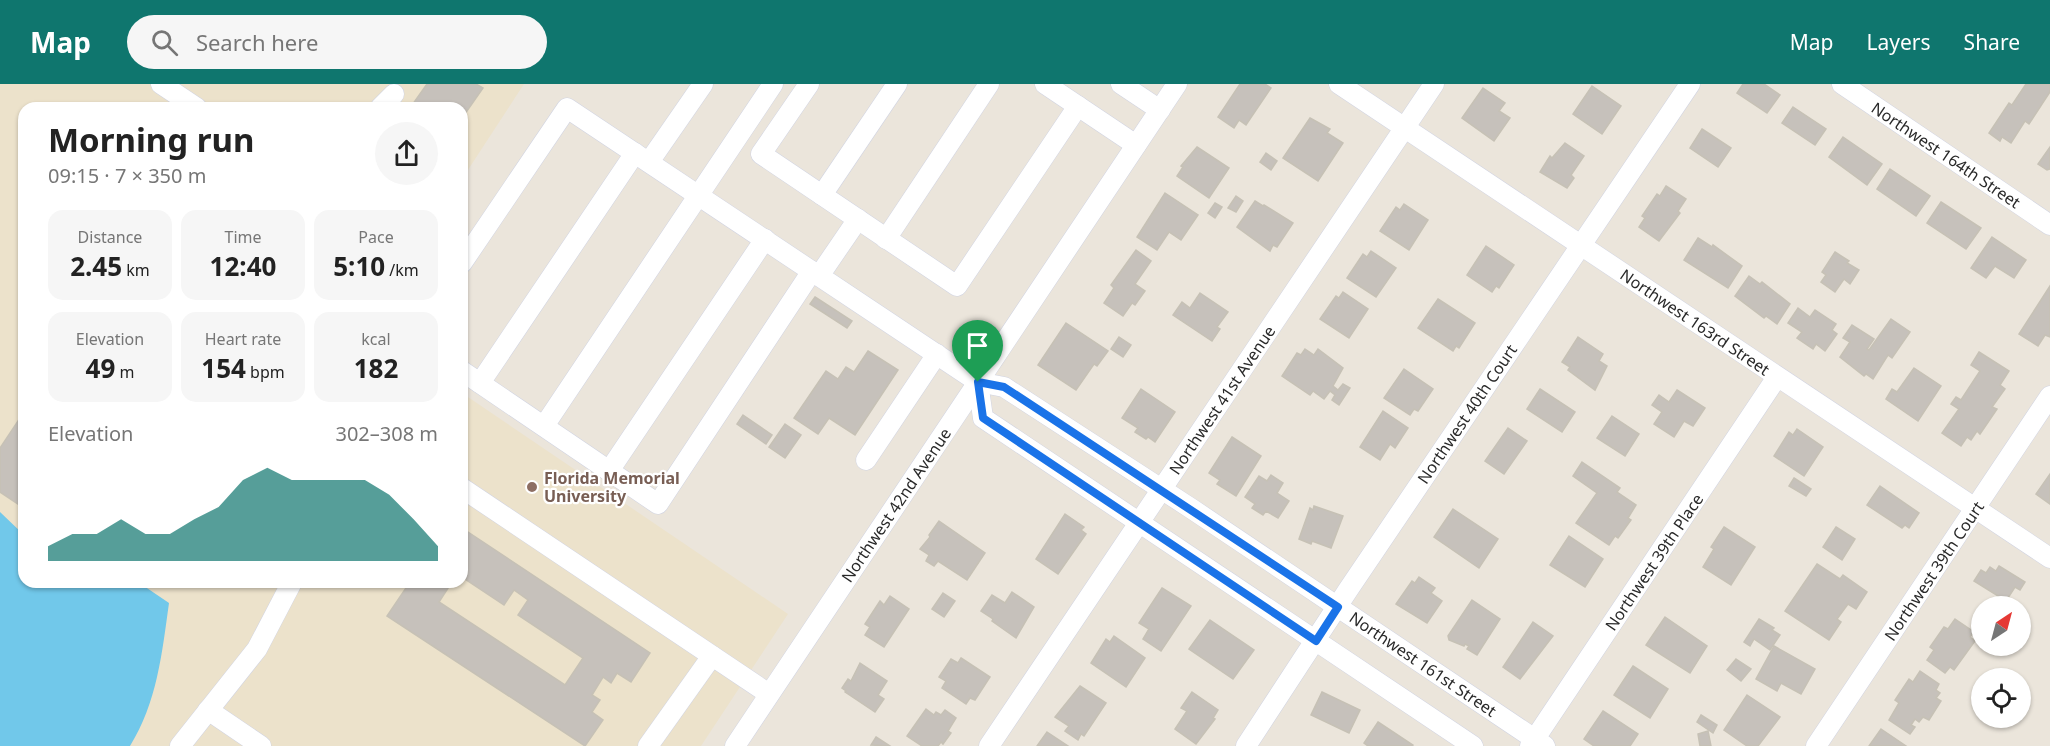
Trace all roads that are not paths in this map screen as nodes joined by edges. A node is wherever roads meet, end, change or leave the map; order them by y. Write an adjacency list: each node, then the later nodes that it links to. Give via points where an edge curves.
1 (161, 84): 14 (street)
2 (703, 84): 19 (street)
3 (773, 84): 20 (street)
4 (808, 84): 21 (street, via 761,154)
5 (897, 84): 21 (street)
6 (989, 84): 25 (street)
7 (1045, 84): 15 (street)
8 (1121, 84): 16 (street)
9 (1177, 84): 16 (street, Northwest 42nd Avenue)
10 (1340, 84): 17 (street, Northwest 163rd Street)
11 (1434, 84): 17 (street, Northwest 41st Avenue)
12 (1690, 84): 26 (street, Northwest 40th Court)
13 (1842, 84): 23 (street, Northwest 164th Street)
14 (188, 102)
15 (1078, 106): 18 (street); 25 (street, via 957,286)
16 (1160, 110): 18 (street, Northwest 42nd Avenue)
17 (1405, 128): 26 (street, Northwest 163rd Street); 38 (street, Northwest 41st Avenue)
18 (1137, 145): 32 (street, Northwest 42nd Avenue)
19 (642, 157): 20 (street); 27 (street, via 567,108); 33 (street)
20 (698, 195): 24 (street); 35 (street)
21 (822, 195): 22 (street)
22 (858, 219): 25 (street); 28 (street)
23 (2050, 225)
24 (765, 239): 28 (street); 37 (street)
25 (886, 239)
26 (1581, 245): 31 (street, Northwest 163rd Street); 44 (street, Northwest 40th Court)
27 (468, 254)
28 (816, 273): 29 (street); 37 (street, via 658,504)
29 (937, 354): 32 (street); 36 (street)
30 (468, 375): 33 (street)
31 (1777, 377): 40 (street, Northwest 163rd Street); 49 (street, Northwest 39th Place)
32 (978, 382): 38 (street, Northwest 161st Street, via 1004,387); 41 (street, via 983,418); 47 (street, Northwest 42nd Avenue)
33 (480, 383): 35 (street)
34 (2050, 396): 40 (street, Northwest 39th Court)
35 (543, 426): 37 (street)
36 (866, 460)
37 (609, 471)
38 (1161, 490): 41 (street, Northwest 41st Avenue); 44 (street, Northwest 161st Street)
39 (468, 492): 46 (street)
40 (1976, 509): 42 (street, Northwest 163rd Street); 57 (street, Northwest 39th Court)
41 (1139, 523): 45 (street); 54 (street, Northwest 41st Avenue)
42 (2050, 558)
43 (289, 588): 48 (street, via 257,649)
44 (1338, 607): 45 (street, Northwest 40th Court); 49 (street, Northwest 161st Street)
45 (1316, 641): 55 (street, Northwest 40th Court); 56 (street)
46 (712, 656): 47 (street); 52 (street)
47 (769, 694): 53 (street, Northwest 42nd Avenue)
48 (208, 710): 50 (street); 51 (street)
49 (1537, 744)
50 (180, 746)
51 (261, 746)
52 (648, 746)
53 (735, 746)
54 (989, 746)
55 (1246, 746)
56 (1473, 746)
57 (1816, 746)

